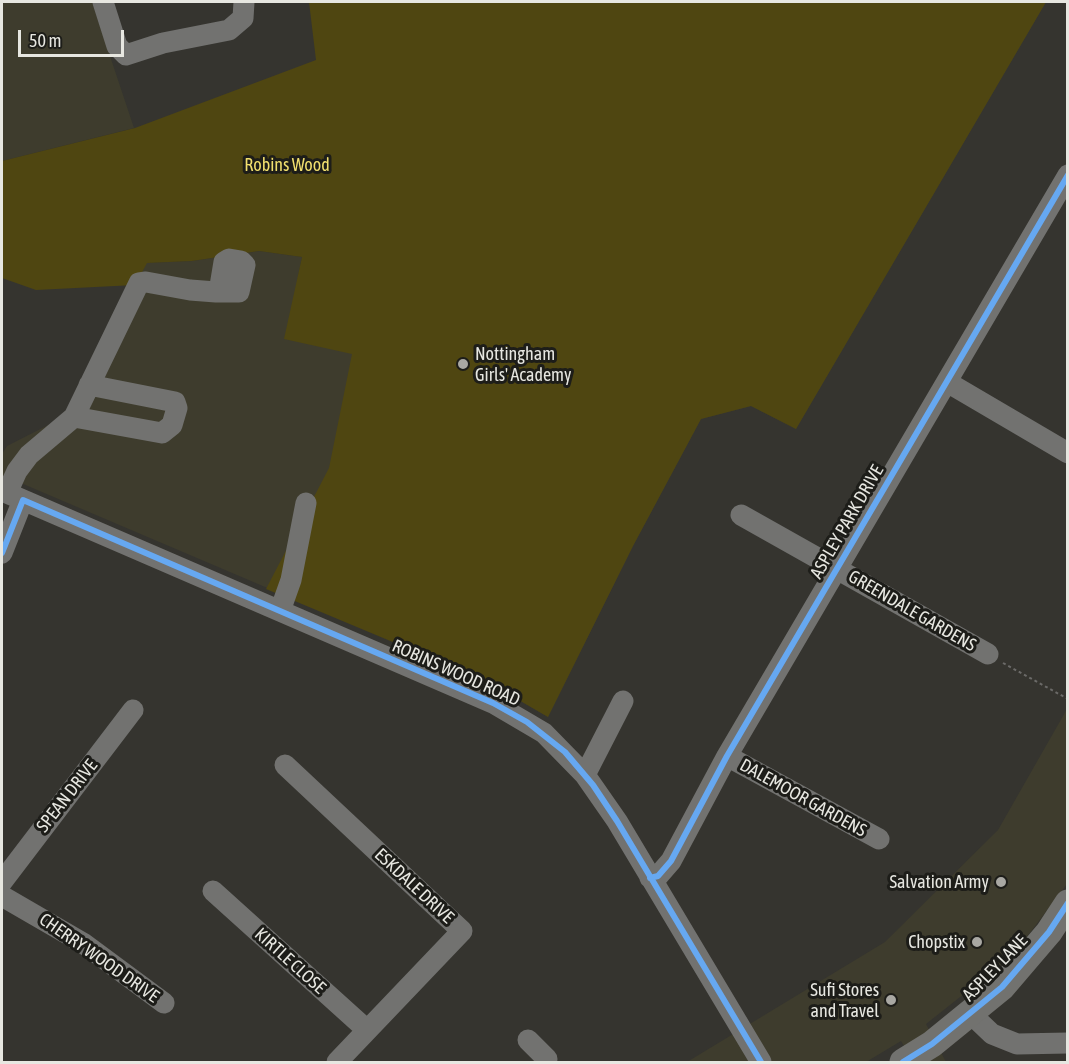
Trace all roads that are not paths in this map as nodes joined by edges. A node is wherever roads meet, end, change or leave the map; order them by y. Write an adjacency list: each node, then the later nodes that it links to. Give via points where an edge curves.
1 (103, 2): 2 (street, via 117,46 126,55 229,30 243,18)
2 (244, 2)
3 (1064, 188): 5 (street, ASPLEY PARK DRIVE)
4 (219, 292): 6 (street, via 139,283)
5 (946, 382): 8 (street); 13 (street, ASPLEY PARK DRIVE)
6 (89, 384): 7 (street); 7 (street, via 175,402 172,425 162,433)
7 (74, 417): 9 (street, via 29,455 16,471)
8 (1068, 453)
9 (10, 495): 12 (street); 14 (street, ROBINS WOOD ROAD)
10 (306, 503): 14 (street, via 291,580)
11 (741, 515): 13 (street, GREENDALE GARDENS)
12 (2, 553)
13 (837, 568): 15 (street, GREENDALE GARDENS); 18 (street, ASPLEY PARK DRIVE)
14 (280, 611): 20 (street, ROBINS WOOD ROAD, via 513,713 558,746)
15 (988, 654)
16 (623, 701): 20 (street)
17 (133, 710): 23 (street, SPEAN DRIVE)
18 (727, 756): 21 (street, DALEMOOR GARDENS); 22 (street, ASPLEY PARK DRIVE, via 671,861 658,876)
19 (286, 765): 29 (street, ESKDALE DRIVE, via 462,931)
20 (585, 775): 22 (street, ROBINS WOOD ROAD)
21 (879, 839)
22 (650, 878): 32 (street, ROBINS WOOD ROAD)
23 (2, 882)
24 (213, 891): 29 (street, KIRTLE CLOSE)
25 (2, 896): 27 (street, CHERRY WOOD DRIVE, via 83,943)
26 (1068, 903): 28 (main road, ASPLEY LANE, via 1025,963)
27 (164, 1004)
28 (972, 1014): 30 (street, via 992,1034 1011,1042); 33 (main road, ASPLEY LANE)
29 (367, 1030): 31 (street, ESKDALE DRIVE)
30 (1068, 1043)
31 (337, 1062)
32 (761, 1062)
33 (903, 1062)

